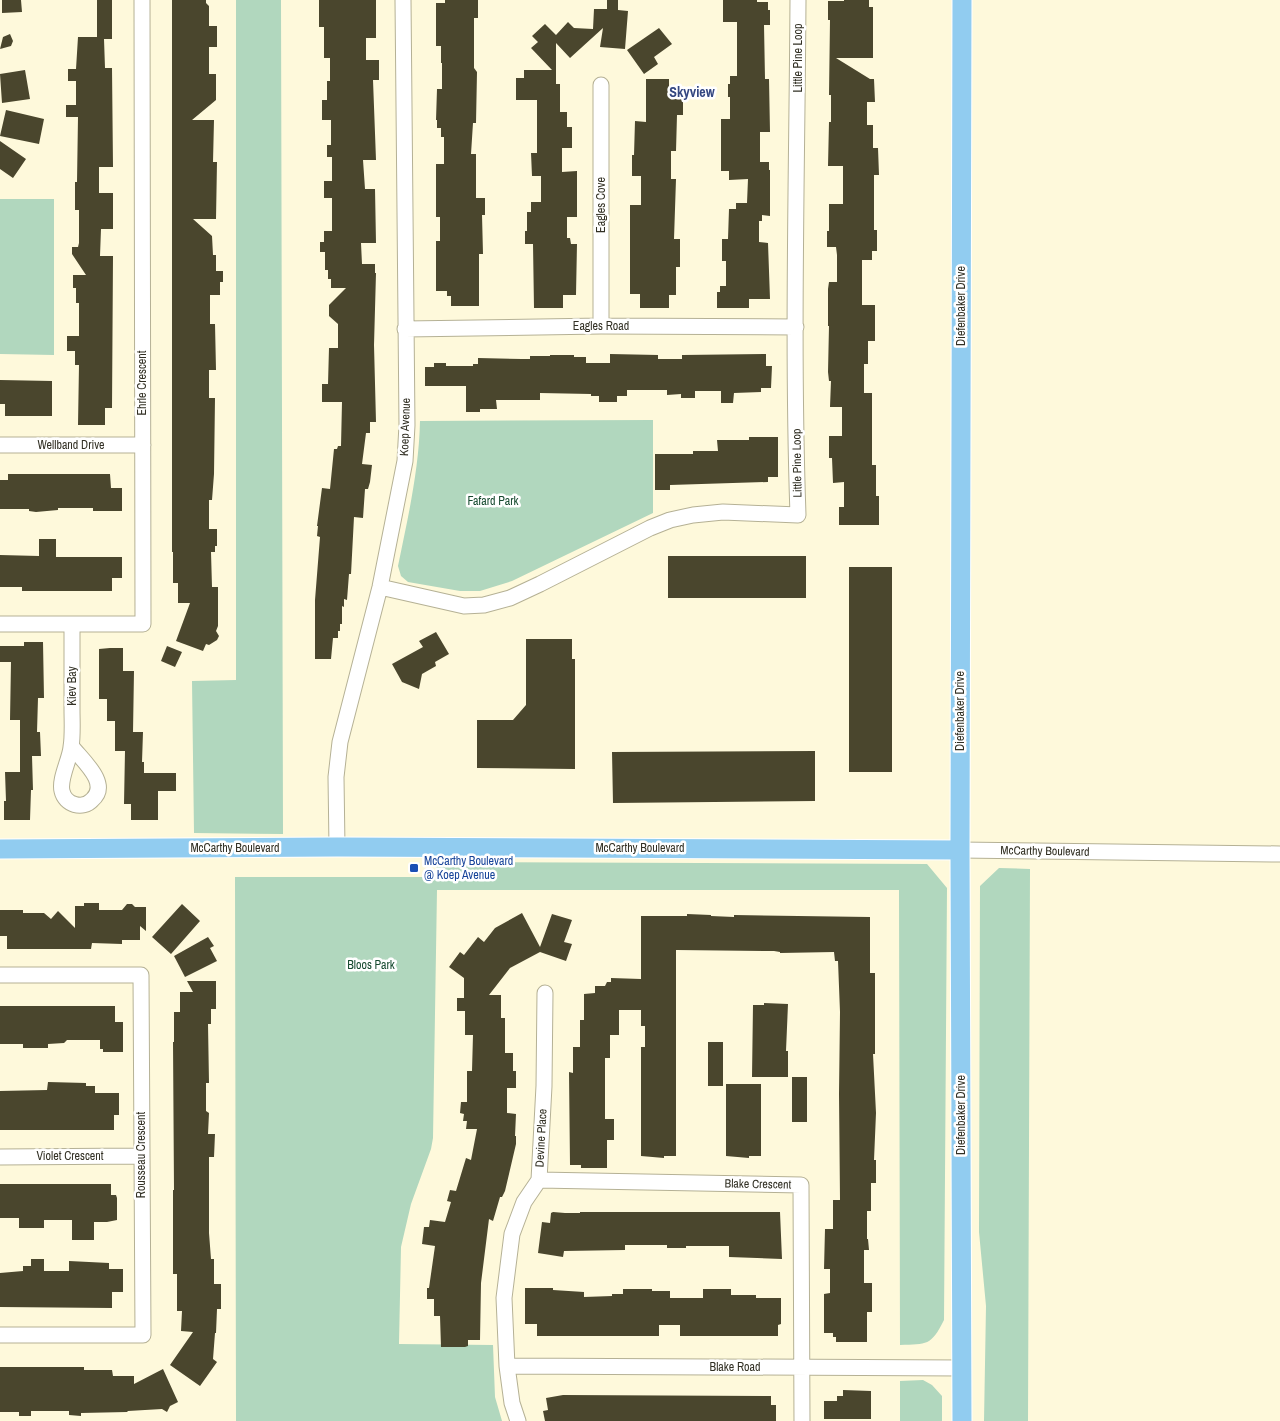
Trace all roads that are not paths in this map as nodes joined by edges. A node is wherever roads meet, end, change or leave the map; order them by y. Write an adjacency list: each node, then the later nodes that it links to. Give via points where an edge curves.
1 (142, 0): 10 (street, Ehrle Crescent)
2 (403, 0): 8 (street, Koep Avenue)
3 (798, 0): 7 (street, Little Pine Loop)
4 (962, 0): 17 (main road, Diefenbaker Drive)
5 (601, 85): 6 (street, Eagles Cove)
6 (601, 326): 7 (street, Eagles Road); 8 (street, Eagles Road)
7 (796, 327): 11 (street, Little Pine Loop, via 798,515 722,512 670,520 510,598 484,606 464,606)
8 (405, 329): 11 (street, Koep Avenue, via 407,424 404,461)
9 (0, 445): 10 (street, Wellband Drive)
10 (142, 445): 13 (street, Ehrle Crescent, via 143,624)
11 (380, 587): 15 (street, Koep Avenue, via 340,742 336,777)
12 (0, 624): 13 (street, Ehrle Crescent)
13 (72, 625): 14 (street, Kiev Bay)
14 (72, 747)
15 (338, 847): 16 (main road, McCarthy Boulevard); 17 (main road, McCarthy Boulevard)
16 (0, 849)
17 (960, 850): 18 (street, McCarthy Boulevard); 27 (main road, Diefenbaker Drive)
18 (1280, 854)
19 (0, 975): 21 (street, Rousseau Crescent, via 141,975)
20 (545, 993): 23 (street, Devine Place)
21 (141, 1156): 22 (street, Violet Crescent); 24 (street, Rousseau Crescent, via 142,1335)
22 (0, 1157)
23 (539, 1180): 25 (street, Devine Place, via 524,1202 512,1234 504,1298); 26 (street, Blake Crescent, via 801,1185)
24 (0, 1335)
25 (507, 1366): 26 (street, Blake Road); 28 (street, Devine Place)
26 (802, 1367): 27 (street, Blake Road); 29 (street, Blake Crescent)
27 (962, 1368): 30 (main road, Diefenbaker Drive)
28 (518, 1421)
29 (802, 1421)
30 (962, 1421)

